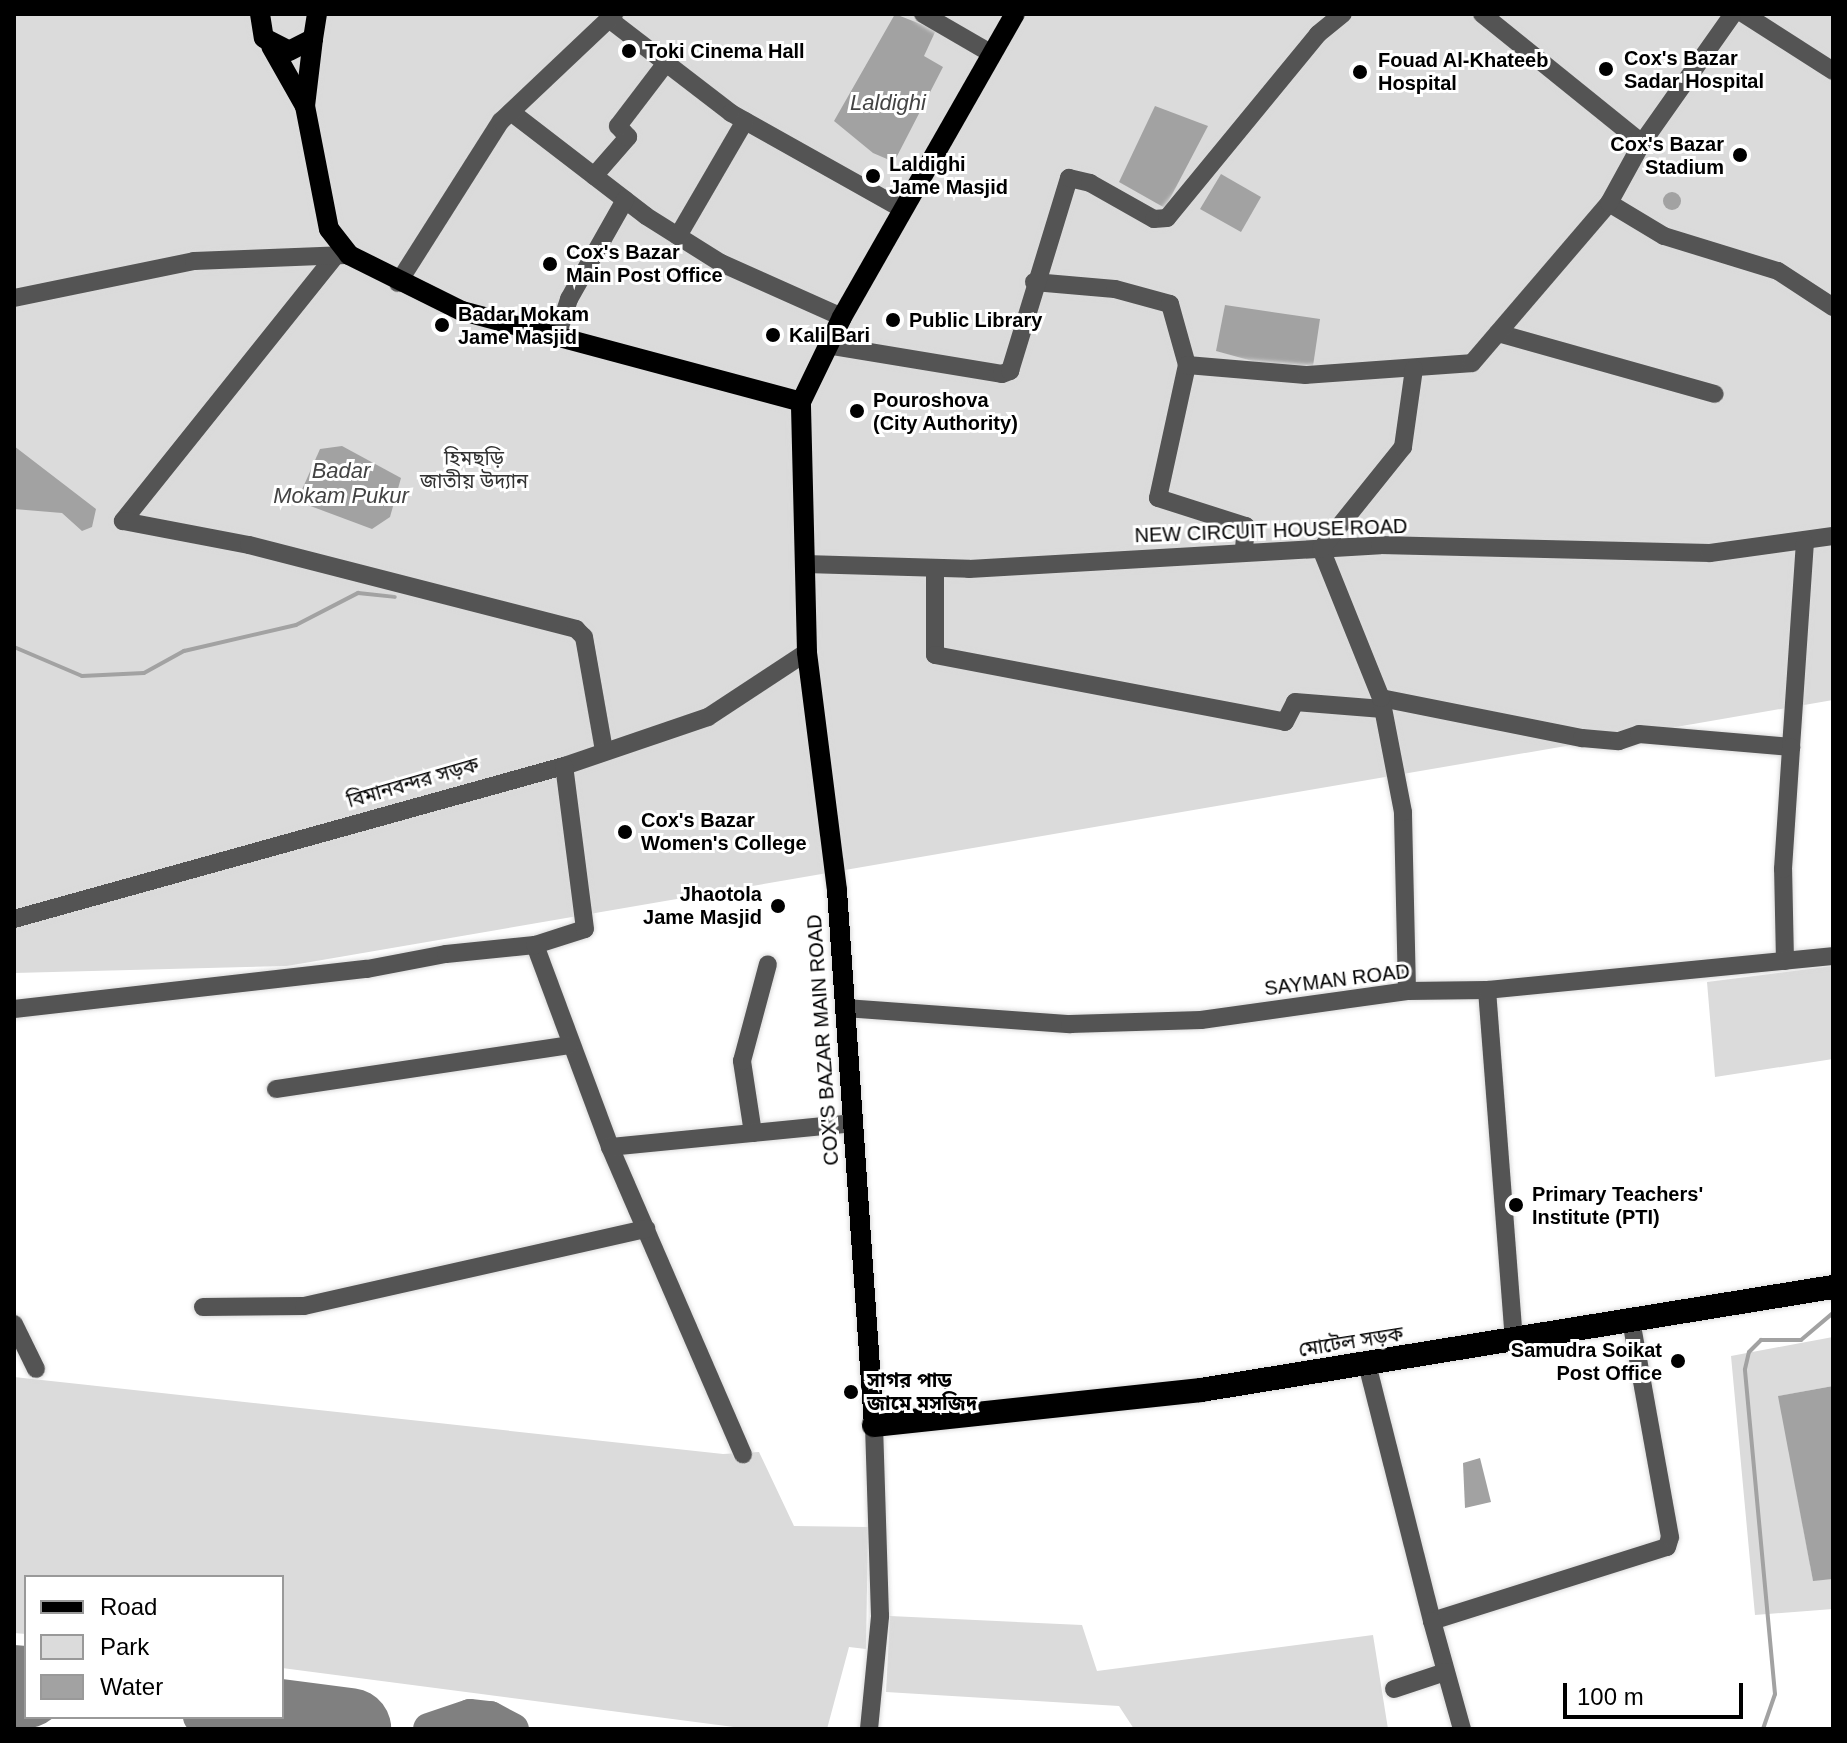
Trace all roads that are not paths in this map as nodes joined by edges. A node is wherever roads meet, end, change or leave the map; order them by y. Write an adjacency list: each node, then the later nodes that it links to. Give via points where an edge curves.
1 (242, 14): 11 (main road)
2 (260, 14): 11 (main road)
3 (923, 14): 12 (street)
4 (1015, 14): 12 (main road)
5 (1343, 14): 25 (street, via 1318,34 1167,218 1154,219 1090,183 1069,178)
6 (1482, 14): 18 (street)
7 (1733, 14): 18 (street)
8 (1744, 14): 14 (street)
9 (612, 16): 13 (street); 16 (street)
10 (318, 23): 11 (main road, via 289,51); 15 (main road)
11 (268, 42): 15 (main road)
12 (992, 54): 22 (main road)
13 (666, 63): 17 (street); 19 (street, via 618,126 628,137)
14 (1833, 71)
15 (305, 106): 24 (main road, via 329,229)
16 (511, 112): 19 (street); 26 (street)
17 (745, 121): 22 (street); 23 (street)
18 (1642, 143): 21 (street)
19 (594, 176): 20 (street)
20 (625, 200): 23 (street); 30 (street, via 580,278)
21 (1609, 203): 28 (street, via 1664,236 1778,271); 31 (street)
22 (902, 209): 29 (main road)
23 (678, 236): 29 (street, via 721,263)
24 (342, 255): 26 (main road); 27 (street, via 194,261); 46 (street, via 123,521 249,545 576,629 584,637)
25 (1034, 282): 32 (street, via 1014,362 1002,374); 33 (street, via 1115,289 1170,304)
26 (398, 283): 30 (main road, via 462,311)
27 (14, 298)
28 (1833, 307)
29 (842, 317): 32 (main road)
30 (558, 333): 36 (main road)
31 (1498, 333): 34 (street, via 1472,363); 35 (street)
32 (827, 345): 36 (main road)
33 (1187, 365): 34 (street, via 1306,375); 40 (street, via 1158,498 1246,526)
34 (1414, 369): 39 (street, via 1403,447)
35 (1715, 394)
36 (801, 402): 41 (main road, COX'S BAZAR MAIN ROAD)
37 (1833, 536): 38 (street, NEW CIRCUIT HOUSE ROAD)
38 (1805, 543): 39 (street, NEW CIRCUIT HOUSE ROAD, via 1650,554 1380,545); 45 (street)
39 (1321, 549): 40 (street, NEW CIRCUIT HOUSE ROAD); 44 (street)
40 (1244, 551): 42 (street, NEW CIRCUIT HOUSE ROAD)
41 (805, 564): 42 (street, NEW CIRCUIT HOUSE ROAD); 43 (main road, COX'S BAZAR MAIN ROAD)
42 (935, 568): 44 (street, via 935,655 1285,722 1295,702)
43 (807, 652): 46 (street, বিমানবন্দর সড়ক, via 708,717); 55 (main road, COX'S BAZAR MAIN ROAD, via 837,890)
44 (1382, 704): 45 (street, via 1582,738 1619,741 1639,734); 54 (street, via 1403,812)
45 (1791, 747): 51 (street, via 1783,869)
46 (604, 751): 47 (street, বিমানবন্দর সড়ক)
47 (564, 766): 48 (street, বিমানবন্দর সড়ক); 49 (street, via 585,929)
48 (14, 919)
49 (535, 945): 56 (street); 57 (street)
50 (1833, 956): 51 (street, SAYMAN ROAD)
51 (1785, 961): 53 (street, SAYMAN ROAD)
52 (768, 964): 60 (street, via 742,1061)
53 (1487, 990): 54 (street, SAYMAN ROAD); 67 (street)
54 (1407, 991): 55 (street, SAYMAN ROAD, via 1172,1021 1070,1024)
55 (845, 1008): 59 (main road, COX'S BAZAR MAIN ROAD)
56 (14, 1009)
57 (569, 1045): 58 (street); 61 (street)
58 (276, 1089)
59 (853, 1123): 60 (street); 70 (main road, COX'S BAZAR MAIN ROAD)
60 (753, 1133): 61 (street)
61 (610, 1147): 62 (street)
62 (646, 1229): 64 (street, via 304,1306); 71 (street)
63 (1833, 1287): 65 (highway, মোটেল সড়ক)
64 (203, 1307)
65 (1631, 1320): 67 (highway, মোটেল সড়ক); 72 (street, via 1670,1537 1667,1547)
66 (14, 1324): 69 (street)
67 (1514, 1340): 68 (highway, মোটেল সড়ক)
68 (1367, 1364): 70 (highway, মোটেল সড়ক, via 1201,1390); 72 (street)
69 (36, 1369)
70 (874, 1425): 75 (street, via 880,1616)
71 (743, 1454)
72 (1432, 1621): 73 (street)
73 (1445, 1672): 74 (street); 76 (street)
74 (1394, 1689)
75 (869, 1729)
76 (1462, 1729)

